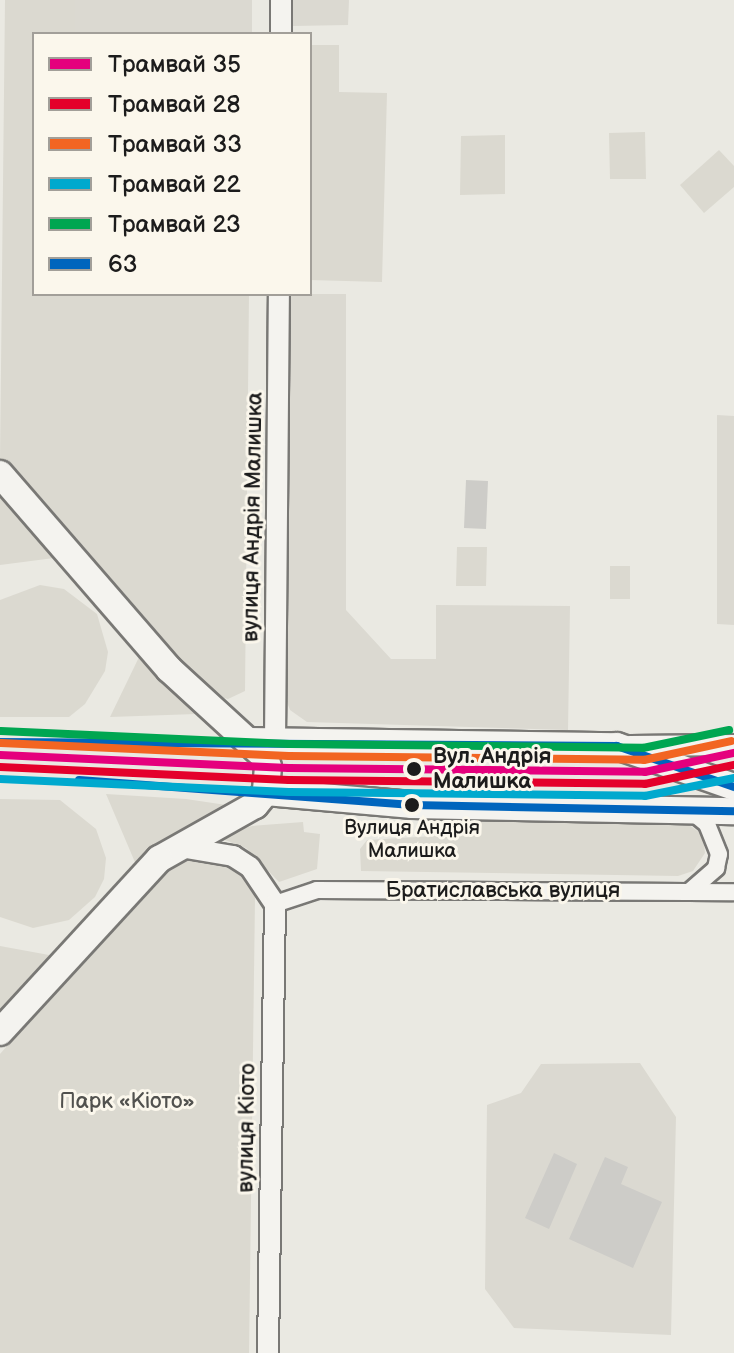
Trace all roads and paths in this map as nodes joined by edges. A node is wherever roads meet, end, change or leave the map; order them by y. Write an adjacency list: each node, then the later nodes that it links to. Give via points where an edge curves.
1 (281, 0): 2 (street)
2 (281, 32)
3 (279, 296): 5 (street, вулиця Андрія Малишка)
4 (0, 474): 5 (main road, via 169,669)
5 (262, 741): 7 (main road); 9 (main road)
6 (734, 745): 7 (street)
7 (617, 746): 8 (main road)
8 (729, 786): 11 (main road, via 708,796)
9 (266, 792): 11 (main road, via 412,805); 13 (main road, via 242,814)
10 (734, 811): 11 (main road)
11 (702, 815): 12 (street); 14 (street, via 715,838 716,868)
12 (734, 822)
13 (176, 847): 16 (street, via 233,856 250,867); 17 (main road)
14 (688, 892): 15 (street, Братиславська вулиця); 16 (street, Братиславська вулиця, via 317,890 291,894)
15 (734, 892)
16 (275, 904): 18 (street, вулиця Кіото)
17 (0, 1032)
18 (268, 1353)

